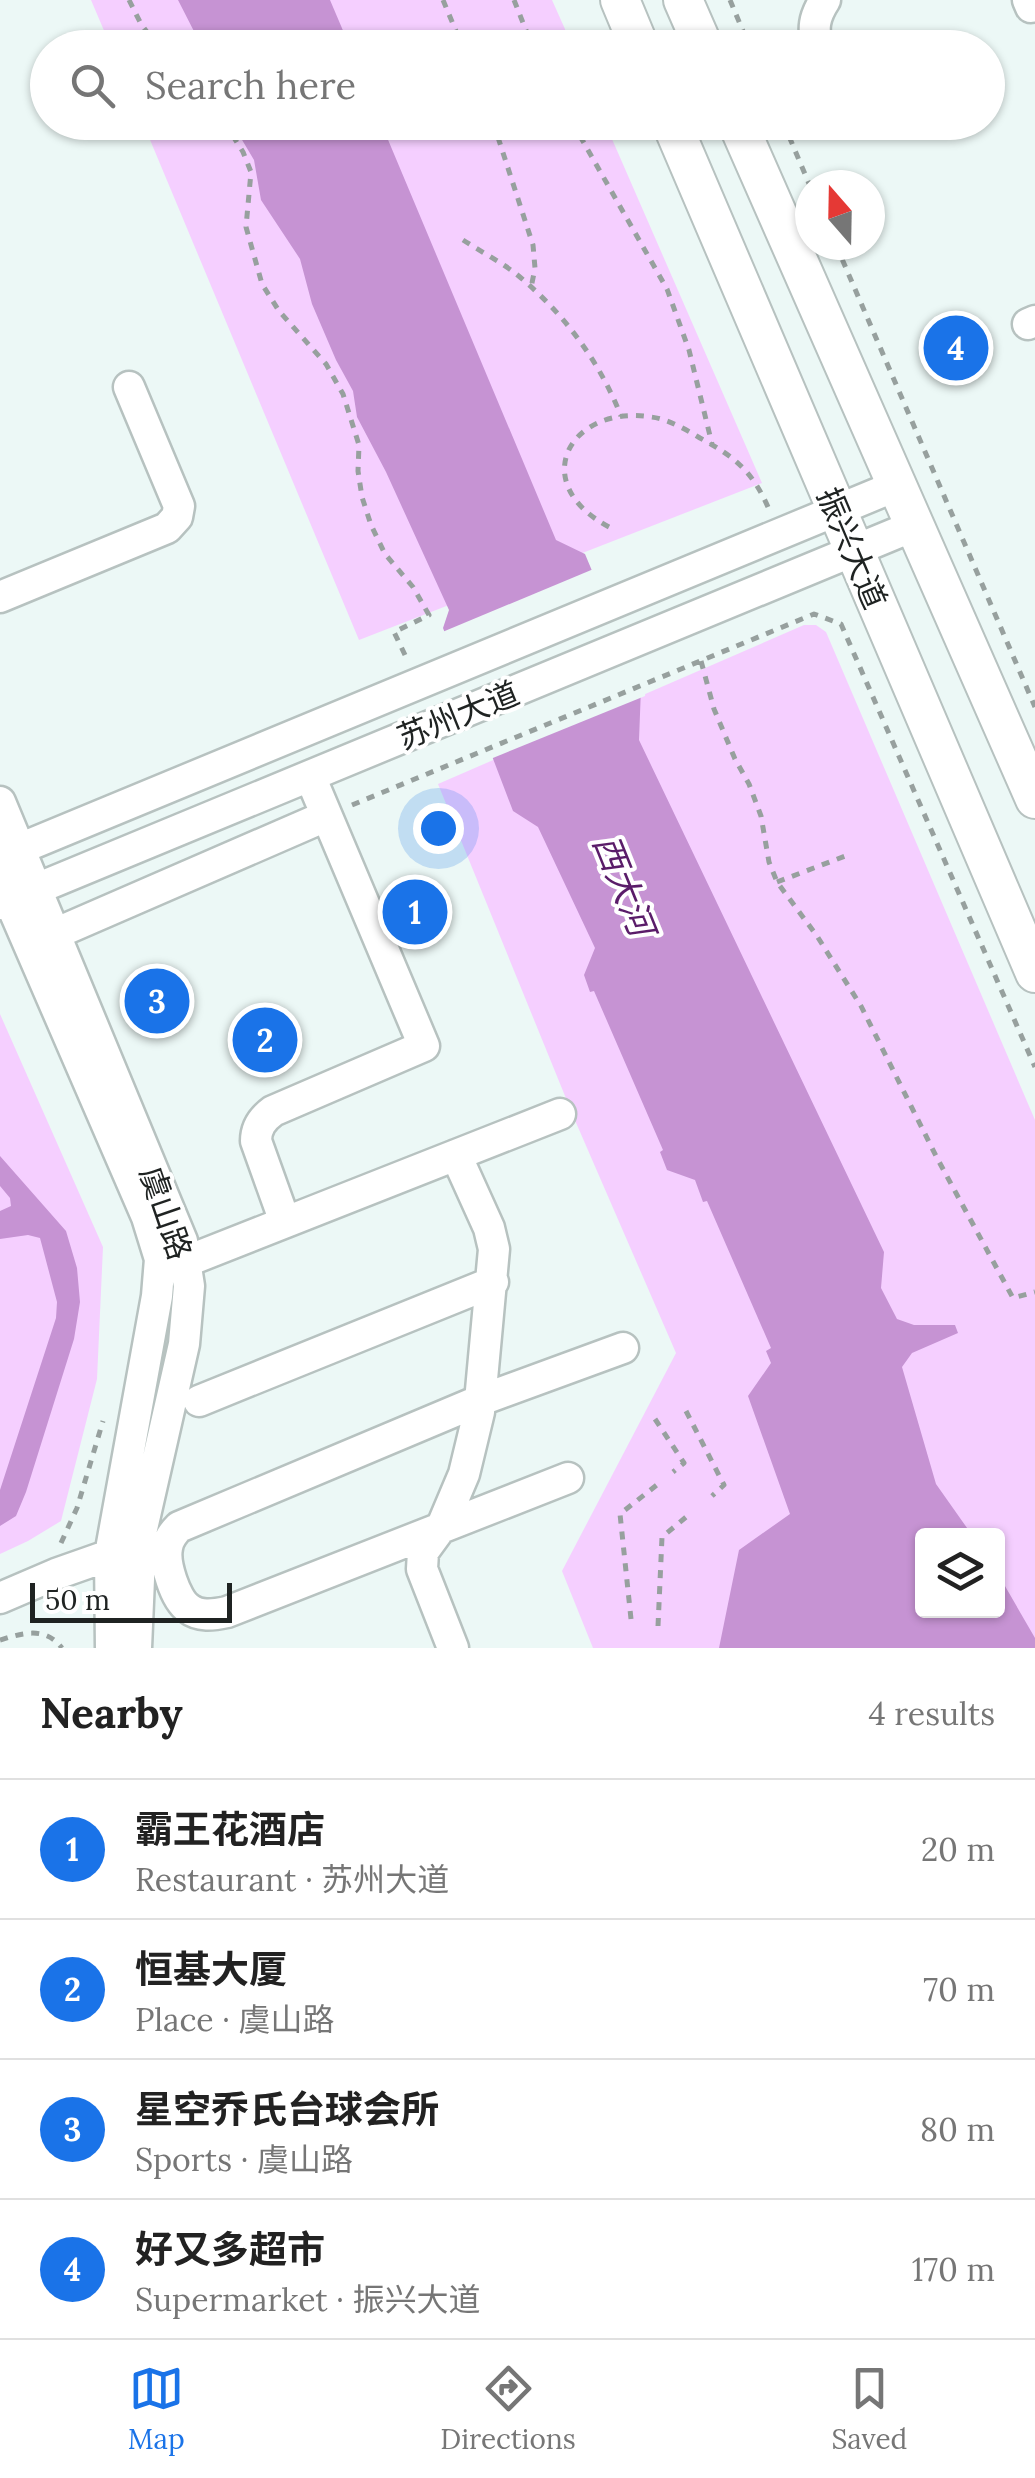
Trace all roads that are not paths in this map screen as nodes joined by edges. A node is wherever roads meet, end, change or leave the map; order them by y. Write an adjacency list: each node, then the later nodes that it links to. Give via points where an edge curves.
1 (620, 0): 6 (main road)
2 (683, 0): 7 (main road)
3 (825, 0): 8 (street)
4 (1028, 0): 5 (street)
5 (1035, 6)
6 (632, 30)
7 (696, 30)
8 (813, 30)
9 (680, 140): 13 (main road, 振兴大道)
10 (746, 140): 12 (main road, 振兴大道)
11 (129, 387): 16 (street, via 178,506 177,518 167,528)
12 (898, 485): 13 (street, 苏州大道); 14 (main road, 振兴大道)
13 (836, 512): 15 (main road, 振兴大道); 21 (street, 苏州大道)
14 (916, 526): 15 (street, 苏州大道); 18 (main road, 振兴大道)
15 (854, 553): 17 (street, 苏州大道); 24 (main road, 振兴大道)
16 (0, 597)
17 (310, 776): 20 (street); 22 (street, 苏州大道)
18 (1035, 799)
19 (0, 802): 21 (street, 虞山路)
20 (326, 816): 23 (street); 27 (street, via 424,1046 265,1117 256,1141)
21 (10, 853): 22 (street, 虞山路)
22 (11, 893): 23 (street, 虞山路)
23 (42, 940): 28 (street, 虞山路, via 160,1258)
24 (1035, 973)
25 (560, 1114): 26 (street)
26 (456, 1154): 27 (street); 29 (street, via 489,1228)
27 (285, 1222): 28 (street)
28 (172, 1267): 35 (street, 虞山路, via 157,1296); 38 (street, 虞山路, via 189,1286 184,1344 141,1533)
29 (493, 1282): 31 (street); 32 (street)
30 (623, 1348): 32 (street)
31 (199, 1400)
32 (481, 1400): 34 (street, via 464,1474); 34 (street, via 178,1527 166,1560 180,1600 212,1615)
33 (568, 1478): 34 (street)
34 (442, 1526): 39 (street, via 423,1552 422,1569)
35 (110, 1555): 36 (street); 37 (street, 虞山路)
36 (0, 1598)
37 (111, 1648)
38 (136, 1648)
39 (453, 1648)

